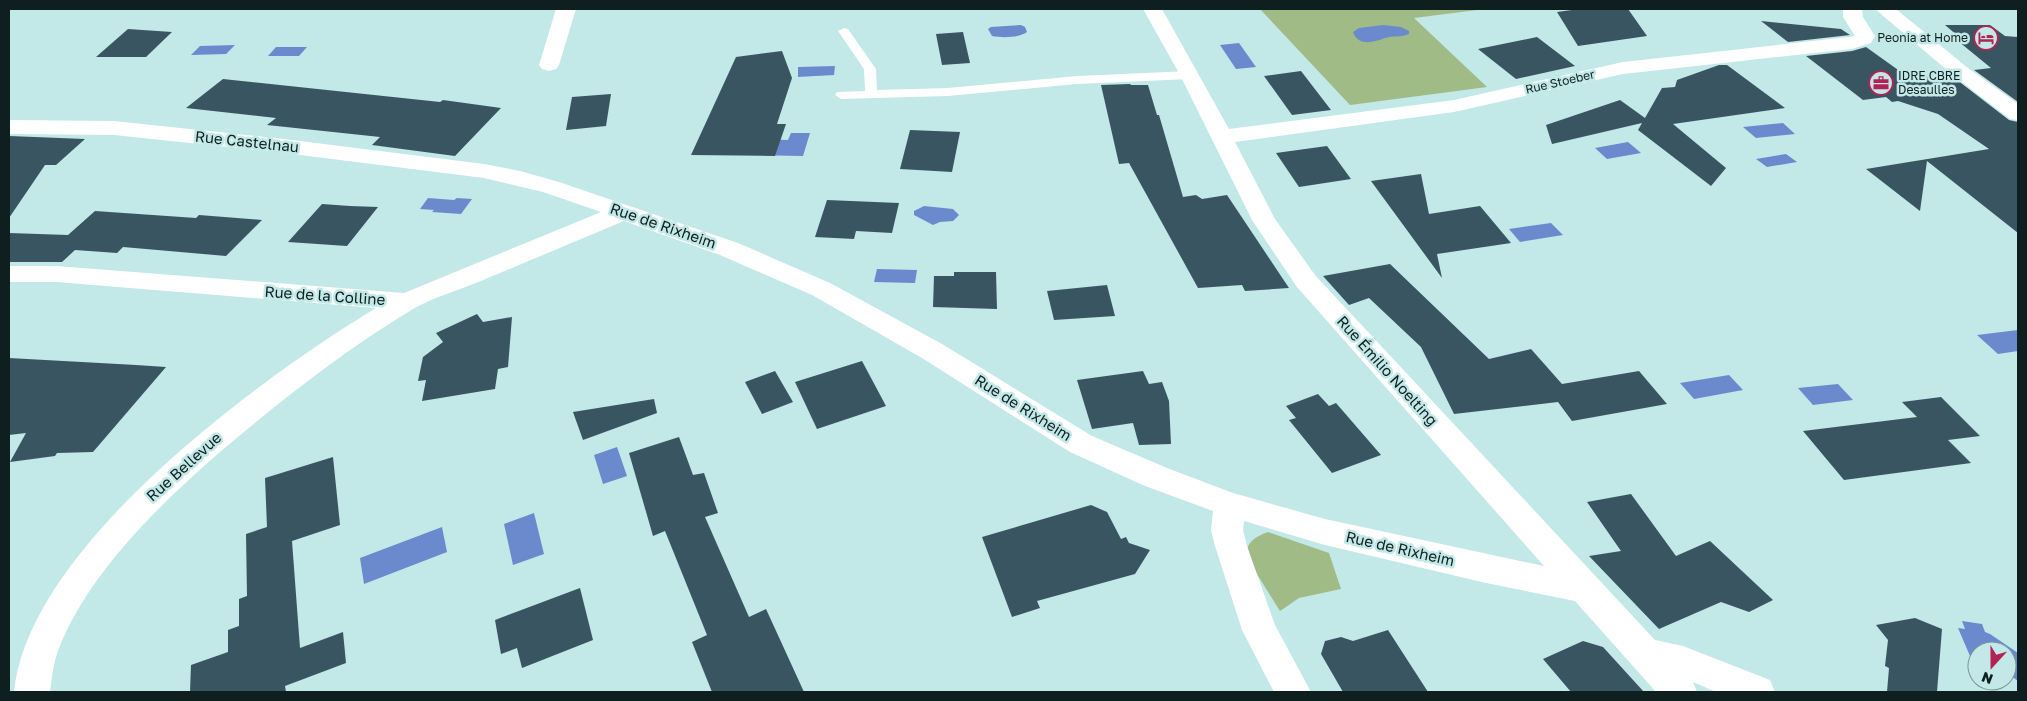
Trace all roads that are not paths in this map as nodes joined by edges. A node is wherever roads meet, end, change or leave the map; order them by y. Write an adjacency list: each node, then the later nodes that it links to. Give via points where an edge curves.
1 (566, 9): 6 (street)
2 (1153, 9): 7 (street, Rue Émilio Noelting)
3 (1853, 9): 12 (street, Rue Stoeber, via 1853,17 1866,36 1852,43 1623,68 1454,106)
4 (1884, 9): 10 (street, via 1968,78)
5 (844, 31): 9 (lane, via 870,69)
6 (549, 65)
7 (1190, 75): 9 (lane); 12 (street, Rue Émilio Noelting)
8 (841, 95): 9 (lane)
9 (871, 95)
10 (2018, 114)
11 (9, 128): 13 (street, Rue Castelnau, via 114,128)
12 (1221, 136): 18 (street, Rue Émilio Noelting, via 1264,220 1306,281)
13 (484, 171): 14 (street, Rue de Rixheim, via 551,187)
14 (623, 212): 16 (street, Rue de la Colline); 17 (street, Rue de Rixheim, via 762,262 821,289 932,351 1081,444)
15 (9, 274): 16 (street, Rue de la Colline, via 56,274)
16 (406, 302): 20 (street, Rue Bellevue, via 268,396 196,455 123,525 72,590 36,665)
17 (1229, 504): 18 (street, Rue de Rixheim, via 1325,532); 21 (street, via 1227,530 1256,621)
18 (1583, 588): 19 (street, Rue Émilio Noelting)
19 (1644, 654): 22 (street, Rue Émilio Noelting); 23 (street, via 1683,662)
20 (32, 692)
21 (1293, 692)
22 (1679, 692)
23 (1757, 692)

